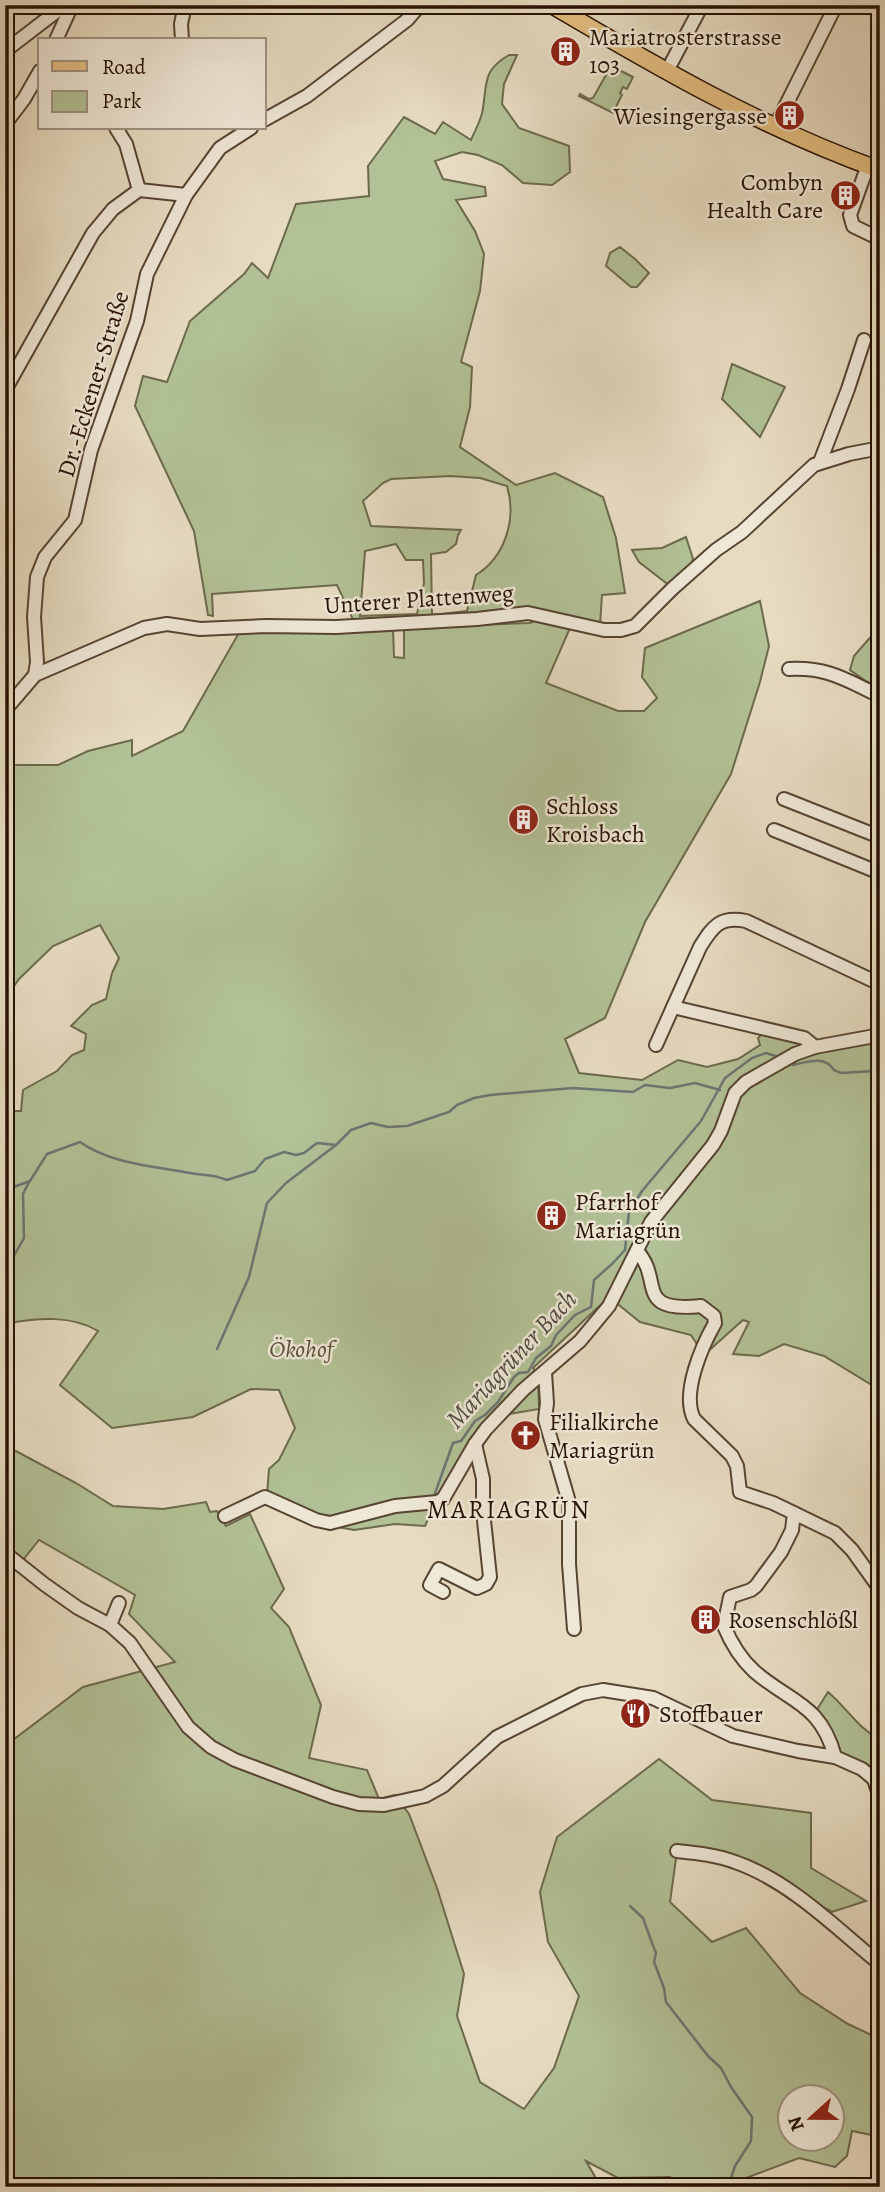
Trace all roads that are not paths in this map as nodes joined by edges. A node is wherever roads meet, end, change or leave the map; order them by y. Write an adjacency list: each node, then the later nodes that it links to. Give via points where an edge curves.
1 (65, 5): 10 (street)
2 (72, 5): 8 (street)
3 (185, 5): 9 (street)
4 (420, 5): 13 (street, via 407,20 307,96)
5 (552, 5): 11 (main road)
6 (702, 5): 11 (street)
7 (836, 5): 15 (street)
8 (57, 38)
9 (182, 38)
10 (5, 51)
11 (667, 71): 15 (main road)
12 (38, 74): 14 (street)
13 (266, 119)
14 (5, 124)
15 (775, 127): 18 (main road)
16 (117, 130): 19 (street)
17 (234, 132): 20 (street, Dr.-Eckener-Straße)
18 (874, 167): 21 (street, via 850,215 853,226)
19 (139, 190): 20 (street); 23 (street, via 113,209 93,233)
20 (186, 195): 27 (street, Dr.-Eckener-Straße, via 147,274 137,321 91,450 75,520 45,557 37,577)
21 (880, 239)
22 (864, 340): 25 (street)
23 (5, 390)
24 (880, 448): 25 (street, Unterer Plattenweg)
25 (820, 462): 27 (street, Unterer Plattenweg, via 635,626 621,630 528,612 336,628 200,629 167,624 144,628)
26 (789, 669): 28 (street, via 814,668)
27 (35, 675): 29 (street, Unterer Plattenweg)
28 (880, 695)
29 (5, 710)
30 (784, 799): 32 (street)
31 (774, 830): 33 (street)
32 (880, 837)
33 (880, 873)
34 (880, 984): 35 (street, via 746,921 728,920 709,932)
35 (673, 1007): 37 (street); 38 (street, via 804,1038)
36 (880, 1035): 38 (street)
37 (656, 1045)
38 (815, 1047): 39 (street, via 777,1062 735,1093 713,1145 651,1222)
39 (637, 1251): 40 (street, via 603,1313); 42 (street, via 646,1261 651,1290 658,1300 681,1308 701,1306 714,1316 692,1388 694,1419 732,1456 740,1492)
40 (545, 1373): 41 (street, via 508,1405); 49 (street, via 545,1419 569,1502)
41 (475, 1444): 43 (street, via 437,1502 396,1506 330,1523 265,1497); 46 (street, via 483,1479 490,1577 477,1588 439,1569 430,1585)
42 (794, 1513): 45 (street, via 835,1533); 50 (street, via 781,1552 756,1586 730,1597 724,1626 753,1671 801,1702 817,1719)
43 (225, 1516)
44 (5, 1553): 48 (street, via 78,1608)
45 (880, 1589)
46 (443, 1592)
47 (119, 1603): 48 (street)
48 (110, 1625): 50 (street, via 140,1655 188,1727 211,1747 359,1804 384,1805 438,1790 497,1737 596,1690 644,1695 733,1736)
49 (574, 1629)
50 (835, 1757): 51 (street)
51 (877, 1779): 52 (street)
52 (880, 1798)
53 (677, 1851): 54 (street, via 734,1861 752,1869 789,1891)
54 (880, 1964)

